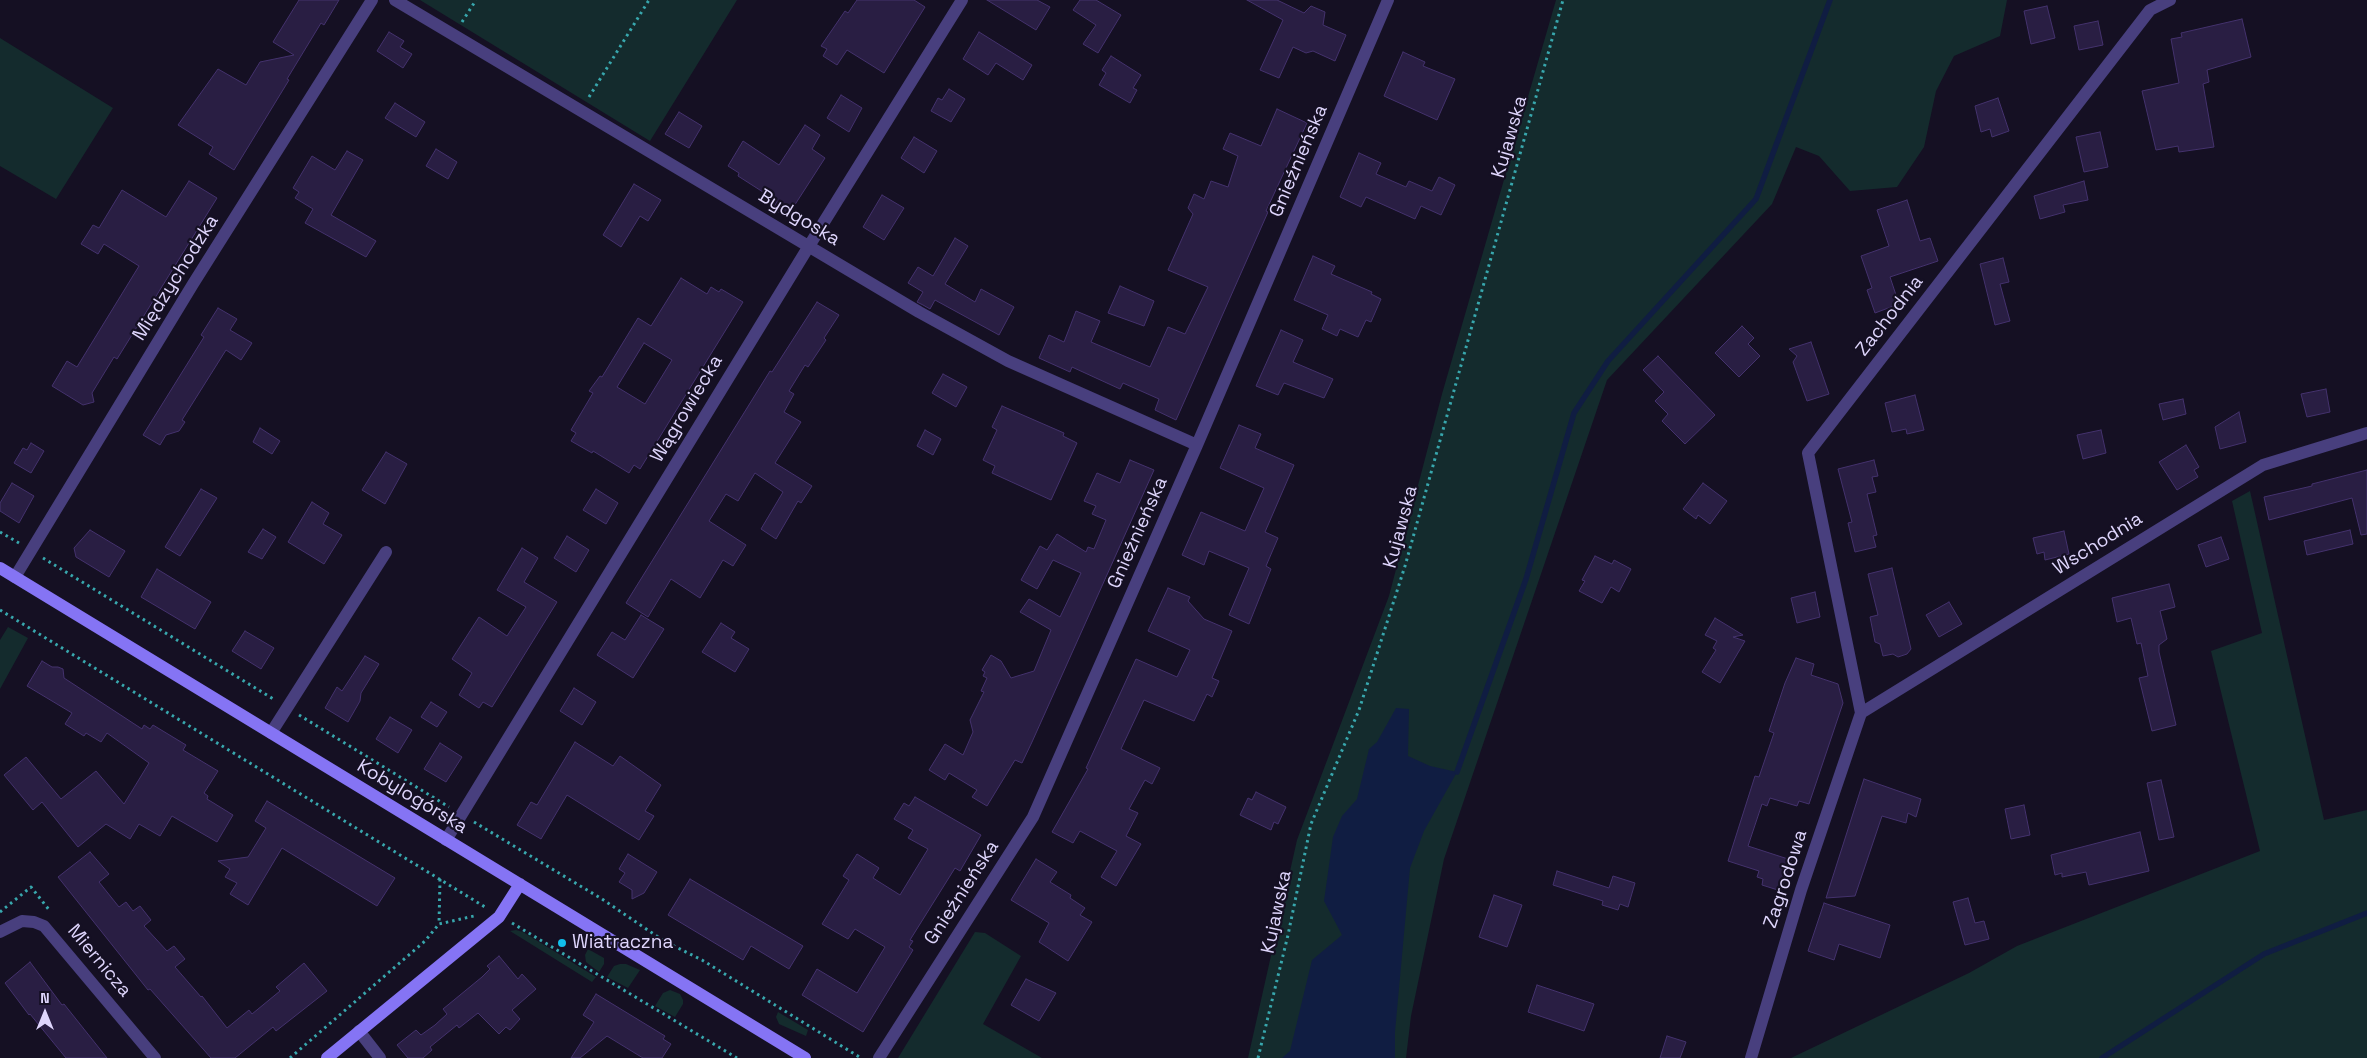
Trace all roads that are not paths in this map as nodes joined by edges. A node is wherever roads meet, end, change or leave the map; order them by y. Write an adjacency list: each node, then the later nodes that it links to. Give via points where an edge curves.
1 (372, 0): 11 (street, Międzychodzka, via 193,284)
2 (395, 0): 6 (street, Bydgoska)
3 (962, 0): 6 (street, Wągrowiecka)
4 (1388, 0): 8 (street, Gnieźnieńska)
5 (2170, 0): 12 (street, Zachodnia, via 2150,10 1808,453)
6 (809, 246): 8 (street, Bydgoska, via 1008,361); 14 (street, Wągrowiecka)
7 (2367, 433): 12 (street, Wschodnia, via 2263,466)
8 (1197, 445): 22 (street, Gnieźnieńska, via 1033,817)
9 (386, 552): 13 (street)
10 (0, 568): 11 (street, Kobylogórska)
11 (15, 577): 13 (street, Kobylogórska)
12 (1861, 713): 23 (street, Zagrodowa, via 1801,890)
13 (270, 732): 14 (street, Kobylogórska)
14 (446, 840): 15 (street, Kobylogórska)
15 (520, 884): 17 (street, via 499,917); 21 (street, Kobylogórska)
16 (0, 932): 18 (street, Miernicza, via 22,921 44,926)
17 (359, 1031): 19 (street); 20 (street)
18 (155, 1058)
19 (327, 1058)
20 (380, 1058)
21 (805, 1058)
22 (879, 1058)
23 (1751, 1058)

